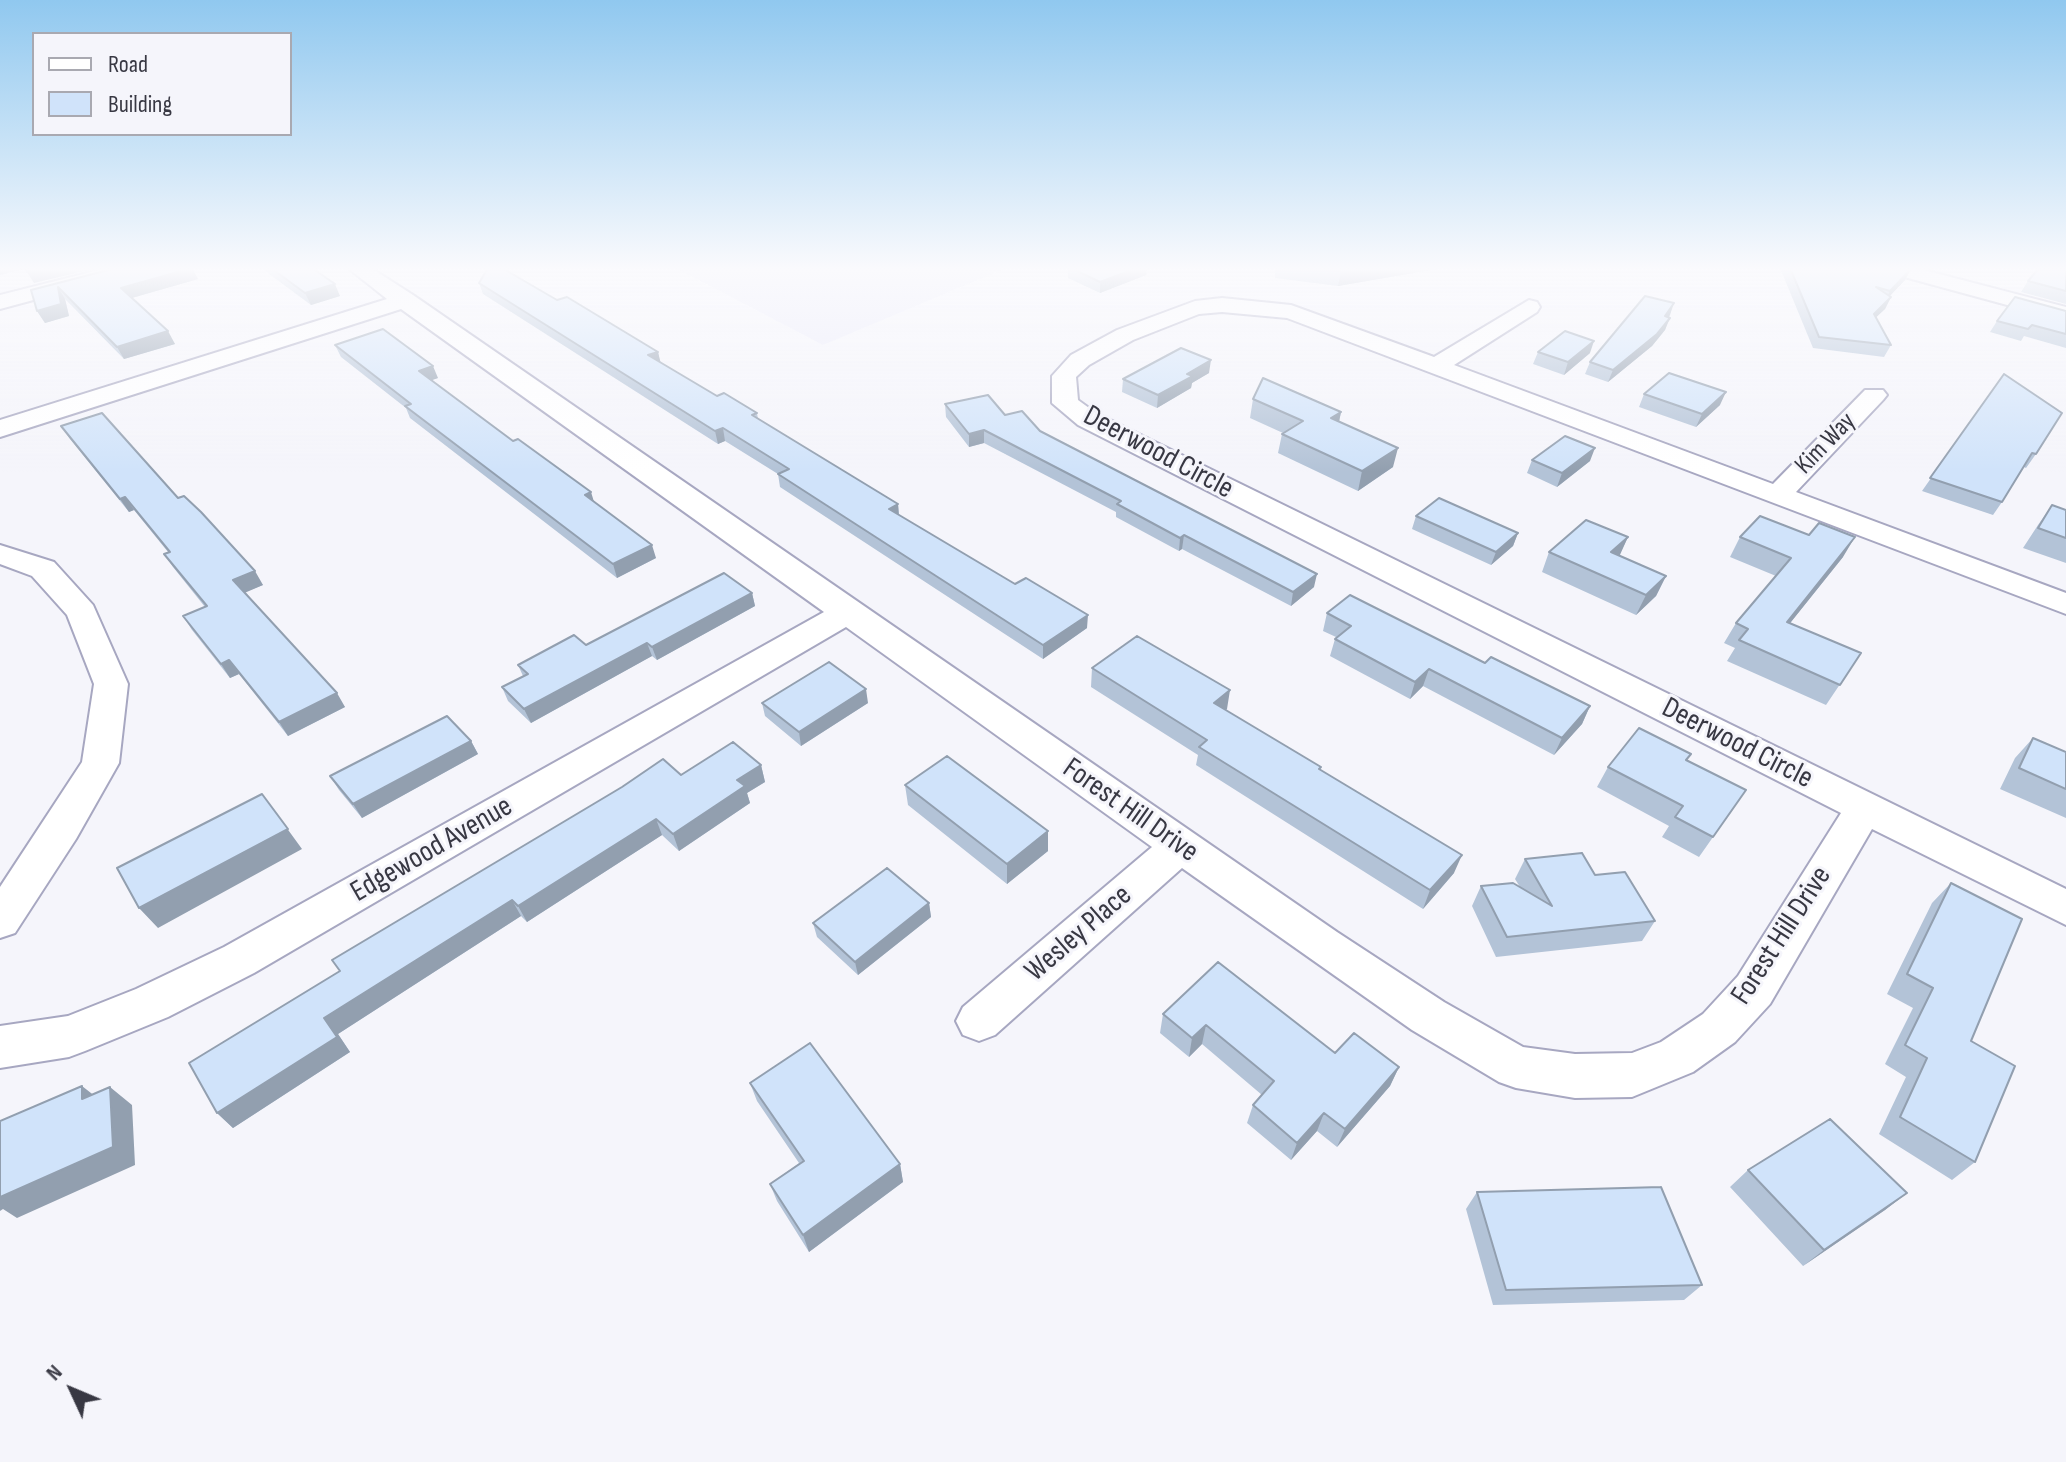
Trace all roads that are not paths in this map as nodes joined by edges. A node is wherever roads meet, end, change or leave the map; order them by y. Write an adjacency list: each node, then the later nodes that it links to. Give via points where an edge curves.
1 (291, 336): 8 (street)
2 (456, 336): 12 (street, Forest Hill Drive)
3 (1123, 336): 13 (street, Deerwood Circle, via 1080,360 1064,376 1065,403 1087,419)
4 (1358, 336): 6 (street, Deerwood Circle)
5 (1483, 336): 6 (street)
6 (1438, 365): 9 (street, Deerwood Circle)
7 (1874, 395): 9 (street, Kim Way)
8 (0, 429)
9 (1779, 494): 11 (street, Deerwood Circle)
10 (0, 554): 16 (street, via 43,569 82,612 111,684 100,763)
11 (2066, 604)
12 (848, 612): 14 (street, Forest Hill Drive); 18 (street, Edgewood Avenue, via 239,960 69,1036)
13 (1864, 808): 14 (street, Forest Hill Drive, via 1754,990 1719,1028 1677,1057 1632,1075 1575,1076 1516,1067 1428,1016); 15 (street, Deerwood Circle)
14 (1179, 847): 17 (street, Wesley Place)
15 (2066, 908)
16 (0, 921)
17 (979, 1021)
18 (0, 1047)

